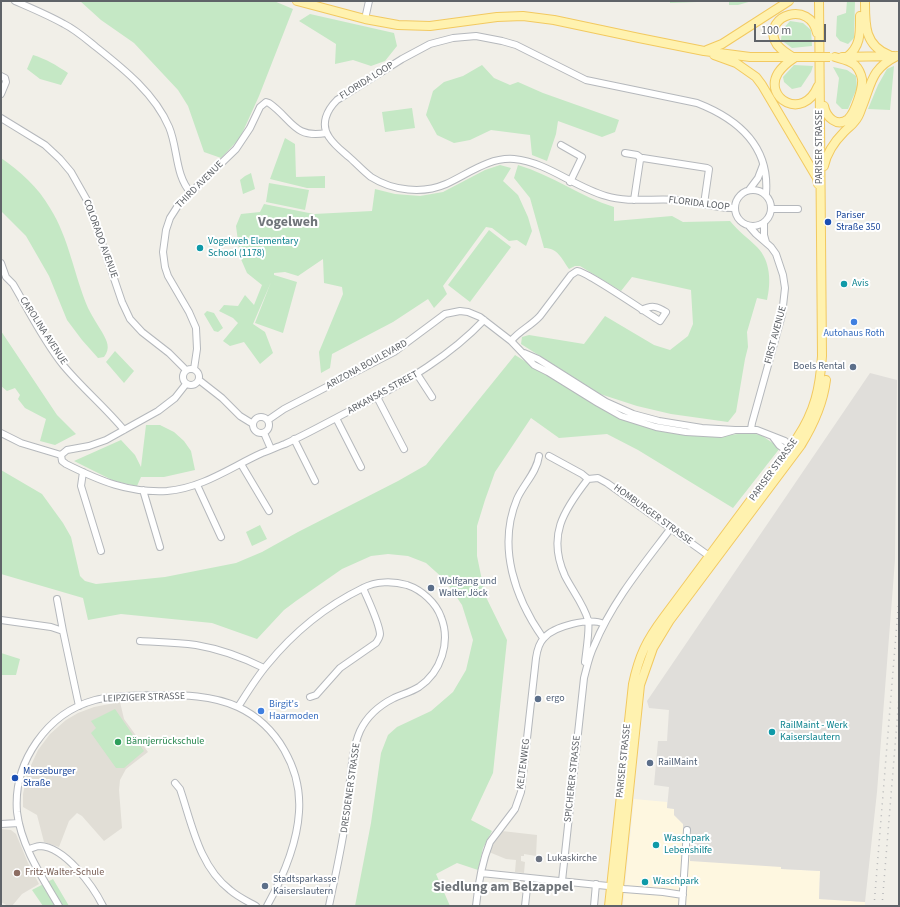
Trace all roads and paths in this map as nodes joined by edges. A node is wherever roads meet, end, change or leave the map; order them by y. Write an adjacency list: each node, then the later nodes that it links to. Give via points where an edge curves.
1 (14, 1): 27 (street, via 54,18 75,31 115,62 148,94 169,127 181,176)
2 (297, 1): 8 (main road)
3 (369, 1): 8 (street)
4 (789, 1): 9 (main road, via 722,44)
5 (822, 1): 10 (main road)
6 (860, 1): 12 (main road, via 860,36 856,47)
7 (865, 1): 11 (main road, via 866,30 869,37 883,53)
8 (365, 19): 9 (main road, via 412,26 440,25 502,16 539,17)
9 (704, 51): 13 (main road, via 750,57); 29 (main road, via 736,63 756,77 816,178)
10 (825, 56): 12 (main road); 13 (main road); 13 (main road, via 813,22 805,14 795,11 779,18 774,38 781,49); 15 (main road, PARISER STRASSE); 17 (main road, PARISER STRASSE); 17 (main road, via 847,60 855,65 860,72 862,85 853,112 847,120 833,121 827,115)
11 (896, 56): 12 (main road); 24 (main road, via 878,69 855,122 830,149)
12 (846, 57)
13 (794, 58): 15 (main road, via 776,77 775,86 780,98 792,104 803,103 813,96)
14 (1, 76): 16 (street, via 6,82)
15 (820, 82): 29 (main road, PARISER STRASSE)
16 (1, 94)
17 (824, 106): 24 (main road, PARISER STRASSE)
18 (1, 118): 44 (street, COLORADO AVENUE, via 45,145 71,172 88,202 130,319)
19 (326, 133): 23 (street, FLORIDA LOOP, via 325,124 330,106 344,95 430,44 476,36 516,46 586,80 697,103 714,110 730,119 752,141); 25 (street, FLORIDA LOOP, via 371,177 400,188 435,188 488,163 505,159 534,164); 27 (street, THIRD AVENUE, via 316,135 303,132 272,105 262,103 241,143)
20 (561, 145): 25 (street, via 582,157)
21 (625, 153): 22 (street)
22 (641, 158): 30 (street); 31 (street, via 709,169)
23 (763, 161): 26 (street, via 758,178); 28 (street, FLORIDA LOOP)
24 (824, 166): 63 (main road, PARISER STRASSE, via 826,376 815,421 804,440)
25 (570, 182): 30 (street, FLORIDA LOOP, via 606,196)
26 (749, 190): 28 (street, via 755,189); 32 (street, via 739,196)
27 (191, 193): 43 (street, THIRD AVENUE, via 179,204 170,218 164,237 163,252 168,276 196,328 197,349)
28 (766, 194): 33 (street)
29 (821, 195): 63 (main road, PARISER STRASSE, via 821,376 809,419)
30 (634, 200): 31 (street, FLORIDA LOOP, via 678,200)
31 (704, 204): 32 (street, FLORIDA LOOP)
32 (735, 208): 36 (street, via 738,218)
33 (772, 209): 34 (street); 35 (street, via 770,217)
34 (798, 209)
35 (764, 223): 36 (street); 37 (street, FIRST AVENUE)
36 (750, 226): 37 (street, FIRST AVENUE)
37 (767, 244): 55 (street, FIRST AVENUE, via 776,254 780,264 785,288 784,302)
38 (1, 263): 56 (street, CAROLINA AVENUE, via 6,277 13,284 40,332 63,365)
39 (642, 310): 41 (street, via 584,272 577,271 571,275 540,316)
40 (484, 320): 41 (street, ARIZONA BOULEVARD); 45 (street, ARKANSAS STREET); 52 (street, ARIZONA BOULEVARD, via 468,312 448,313 394,352 284,409)
41 (511, 341): 42 (street, ARIZONA BOULEVARD)
42 (522, 353): 50 (street, ARIZONA BOULEVARD, via 538,359 606,402); 53 (street, ARIZONA BOULEVARD, via 534,365 598,404)
43 (194, 369): 44 (street); 46 (street, via 199,373)
44 (186, 370): 47 (street, via 183,377)
45 (417, 374): 48 (street, ARKANSAS STREET); 49 (street)
46 (199, 380): 47 (street, via 194,385); 54 (street, via 240,416)
47 (186, 384): 56 (street, via 167,405)
48 (377, 396): 51 (street, ARKANSAS STREET); 62 (street)
49 (432, 397)
50 (642, 416): 53 (street); 57 (street, ARIZONA BOULEVARD, via 682,425)
51 (336, 418): 60 (street, ARKANSAS STREET); 68 (street)
52 (268, 420): 54 (street, via 260,417); 59 (street, via 269,429)
53 (637, 421): 57 (street, ARIZONA BOULEVARD, via 692,433 721,434)
54 (253, 424): 59 (street, via 256,432)
55 (751, 429): 57 (street, ARIZONA BOULEVARD); 63 (street, ARIZONA BOULEVARD, via 772,436 779,445)
56 (124, 430): 64 (street, via 98,443 67,450)
57 (734, 430)
58 (1, 433): 64 (street, via 21,443)
59 (264, 433): 61 (street)
60 (294, 439): 61 (street, ARKANSAS STREET); 71 (street)
61 (271, 449): 67 (street, ARKANSAS STREET)
62 (404, 449)
63 (791, 451): 79 (main road, PARISER STRASSE)
64 (61, 455): 69 (street, ARKANSAS STREET, via 64,463)
65 (539, 456): 86 (street, via 537,465 516,501 509,531 508,552 512,574 520,595)
66 (549, 456): 70 (street, HOMBURGER STRASSE)
67 (241, 464): 72 (street, ARKANSAS STREET); 74 (street)
68 (361, 468)
69 (83, 472): 73 (street, ARKANSAS STREET, via 116,486); 78 (street, via 81,486)
70 (588, 479): 75 (street, HOMBURGER STRASSE, via 602,479); 83 (street, via 563,515 557,540 565,575)
71 (315, 481)
72 (197, 485): 73 (street, ARKANSAS STREET, via 168,491); 76 (street)
73 (143, 490): 77 (street)
74 (269, 511)
75 (671, 528): 79 (street, HOMBURGER STRASSE); 84 (street, SPICHERER STRASSE, via 619,599)
76 (221, 537)
77 (160, 547)
78 (101, 551)
79 (712, 559): 102 (main road, PARISER STRASSE, via 663,631 645,667 640,686)
80 (363, 588): 88 (street, DRESDENER STRASSE, via 310,622); 90 (street, via 379,628 379,639 340,668 316,695); 108 (street, DRESDENER STRASSE, via 377,583 393,582 407,585 419,592 432,602 440,614 445,645 440,662 425,681 376,709 360,730)
81 (56, 599): 85 (street)
82 (1, 620): 85 (street, via 51,626)
83 (588, 622): 84 (street); 86 (street, via 556,628); 89 (street, SPICHERER STRASSE)
84 (604, 624): 89 (street, SPICHERER STRASSE, via 593,647)
85 (63, 631): 91 (street)
86 (543, 638): 98 (street, KELTENWEG, via 536,658 521,792 514,809 490,842)
87 (140, 641): 88 (street, via 210,648 228,652)
88 (264, 668): 92 (street, DRESDENER STRASSE)
89 (584, 678): 100 (street, SPICHERER STRASSE)
90 (310, 697)
91 (79, 706): 92 (street, LEIPZIGER STRASSE, via 109,698 178,695 211,699); 94 (street, LEIPZIGER STRASSE, via 53,724 38,739 29,754 18,786)
92 (238, 707): 107 (street, LEIPZIGER STRASSE, via 264,724 286,751 299,789 300,810 294,845)
93 (175, 782): 106 (street, via 180,789 200,852 209,868 229,890)
94 (19, 823): 95 (street); 97 (street, LEIPZIGER STRASSE)
95 (1, 824)
96 (687, 830): 103 (street)
97 (28, 849): 104 (street, LEIPZIGER STRASSE); 105 (street, via 40,846 64,856 85,878)
98 (481, 873): 99 (street); 109 (street, KELTENWEG)
99 (528, 879): 100 (street); 110 (street)
100 (562, 881): 101 (street)
101 (596, 884): 102 (street); 111 (street)
102 (615, 887): 103 (street); 112 (main road, PARISER STRASSE); 113 (main road, PARISER STRASSE)
103 (683, 895): 114 (street)
104 (59, 906)
105 (103, 906)
106 (256, 906)
107 (267, 906)
108 (329, 906)
109 (476, 906)
110 (525, 906)
111 (594, 906)
112 (609, 906)
113 (617, 906)
114 (682, 906)

